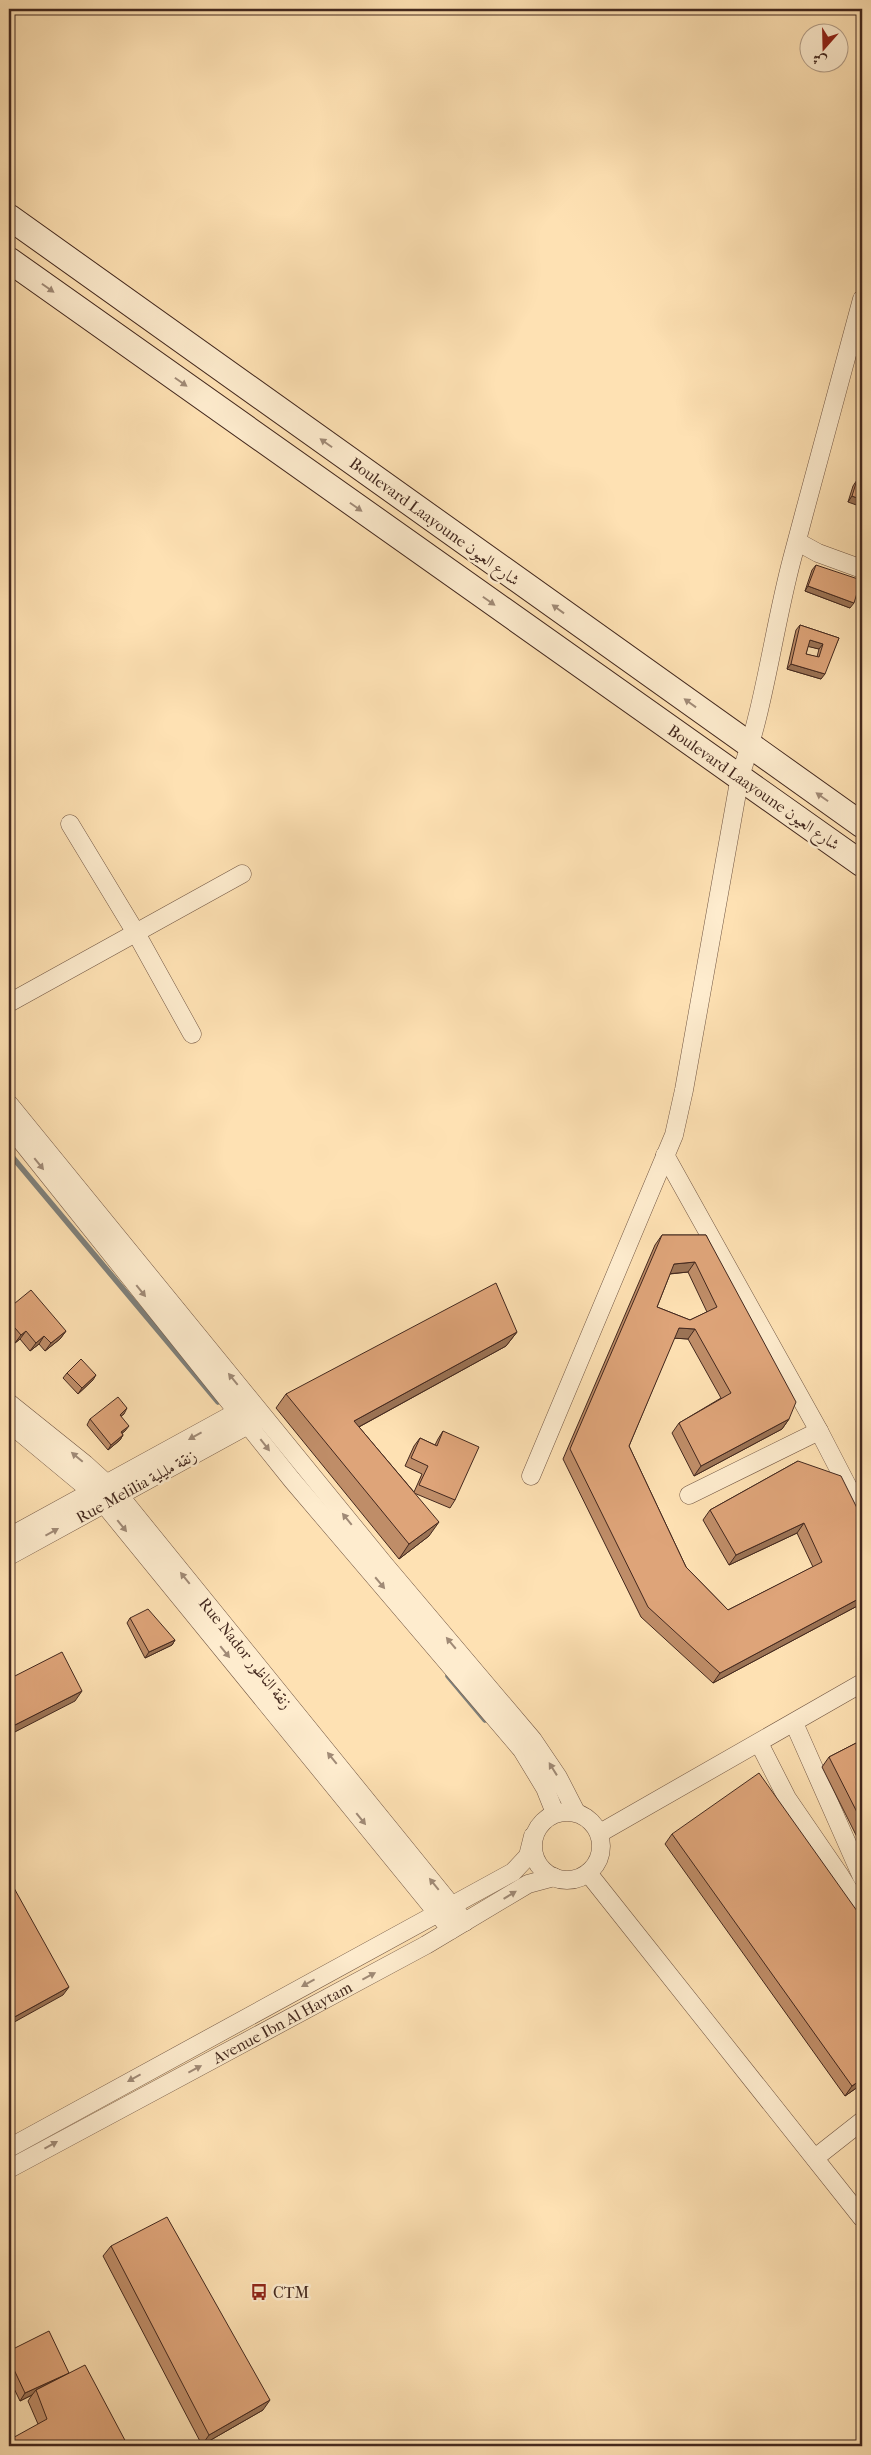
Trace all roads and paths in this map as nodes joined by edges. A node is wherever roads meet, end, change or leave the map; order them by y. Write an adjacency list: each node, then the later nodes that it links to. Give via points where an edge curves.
1 (9, 217): 6 (street, Boulevard Laayoune شارع العيون, one-way to 1)
2 (9, 260): 7 (street, Boulevard Laayoune شارع العيون, one-way to 7)
3 (862, 299): 4 (street)
4 (798, 542): 5 (street); 6 (street)
5 (862, 570)
6 (751, 746): 7 (street); 9 (street, Boulevard Laayoune شارع العيون, one-way to 6)
7 (740, 776): 10 (street, Boulevard Laayoune شارع العيون); 17 (street, via 684,1090 674,1135)
8 (70, 824): 12 (street)
9 (862, 826)
10 (862, 864)
11 (242, 874): 12 (street)
12 (136, 933): 13 (street); 14 (street)
13 (9, 1003)
14 (192, 1034)
15 (9, 1104): 19 (street, one-way to 15)
16 (9, 1126): 19 (street, one-way to 19)
17 (665, 1155): 21 (street); 22 (street)
18 (9, 1403): 23 (street, Rue Nador زنقة الناظور, one-way to 18)
19 (251, 1414): 23 (street, Rue Melilia زنقة مليلية); 31 (street, one-way to 19, via 533,1740); 32 (street, one-way to 32, via 292,1480 522,1750 545,1788)
20 (9, 1423): 23 (street, Rue Nador زنقة الناظور)
21 (819, 1431): 24 (street); 25 (street)
22 (531, 1476)
23 (106, 1493): 26 (street, Rue Melilia زنقة مليلية); 27 (street, Rue Melilia زنقة مليلية, one-way to 23); 38 (street, Rue Nador زنقة الناظور)
24 (689, 1495)
25 (862, 1514)
26 (9, 1537)
27 (9, 1556)
28 (862, 1683): 29 (street)
29 (794, 1723): 30 (street); 37 (street)
30 (759, 1743): 33 (street); 39 (street, via 787,1798)
31 (576, 1812): 32 (street); 33 (street, via 586,1817)
32 (555, 1813): 34 (street, via 545,1819)
33 (600, 1833): 35 (street, via 601,1854)
34 (534, 1836): 36 (street, via 534,1858); 38 (street, Avenue Ibn Al Haytam, via 528,1856 518,1869)
35 (588, 1873): 36 (street, via 568,1880); 45 (street)
36 (554, 1877): 40 (street, Avenue Ibn Al Haytam, one-way to 36, via 528,1884)
37 (862, 1877)
38 (444, 1908): 40 (street, Rue Nador زنقة الناظور); 41 (street, Avenue Ibn Al Haytam, one-way to 41)
39 (862, 1912)
40 (458, 1926): 42 (street, Avenue Ibn Al Haytam, one-way to 40)
41 (98, 2097): 42 (street); 44 (street, Avenue Ibn Al Haytam)
42 (110, 2114): 46 (street, Avenue Ibn Al Haytam, one-way to 42)
43 (862, 2121): 45 (street)
44 (9, 2148)
45 (815, 2158): 47 (street)
46 (9, 2169)
47 (862, 2218)

